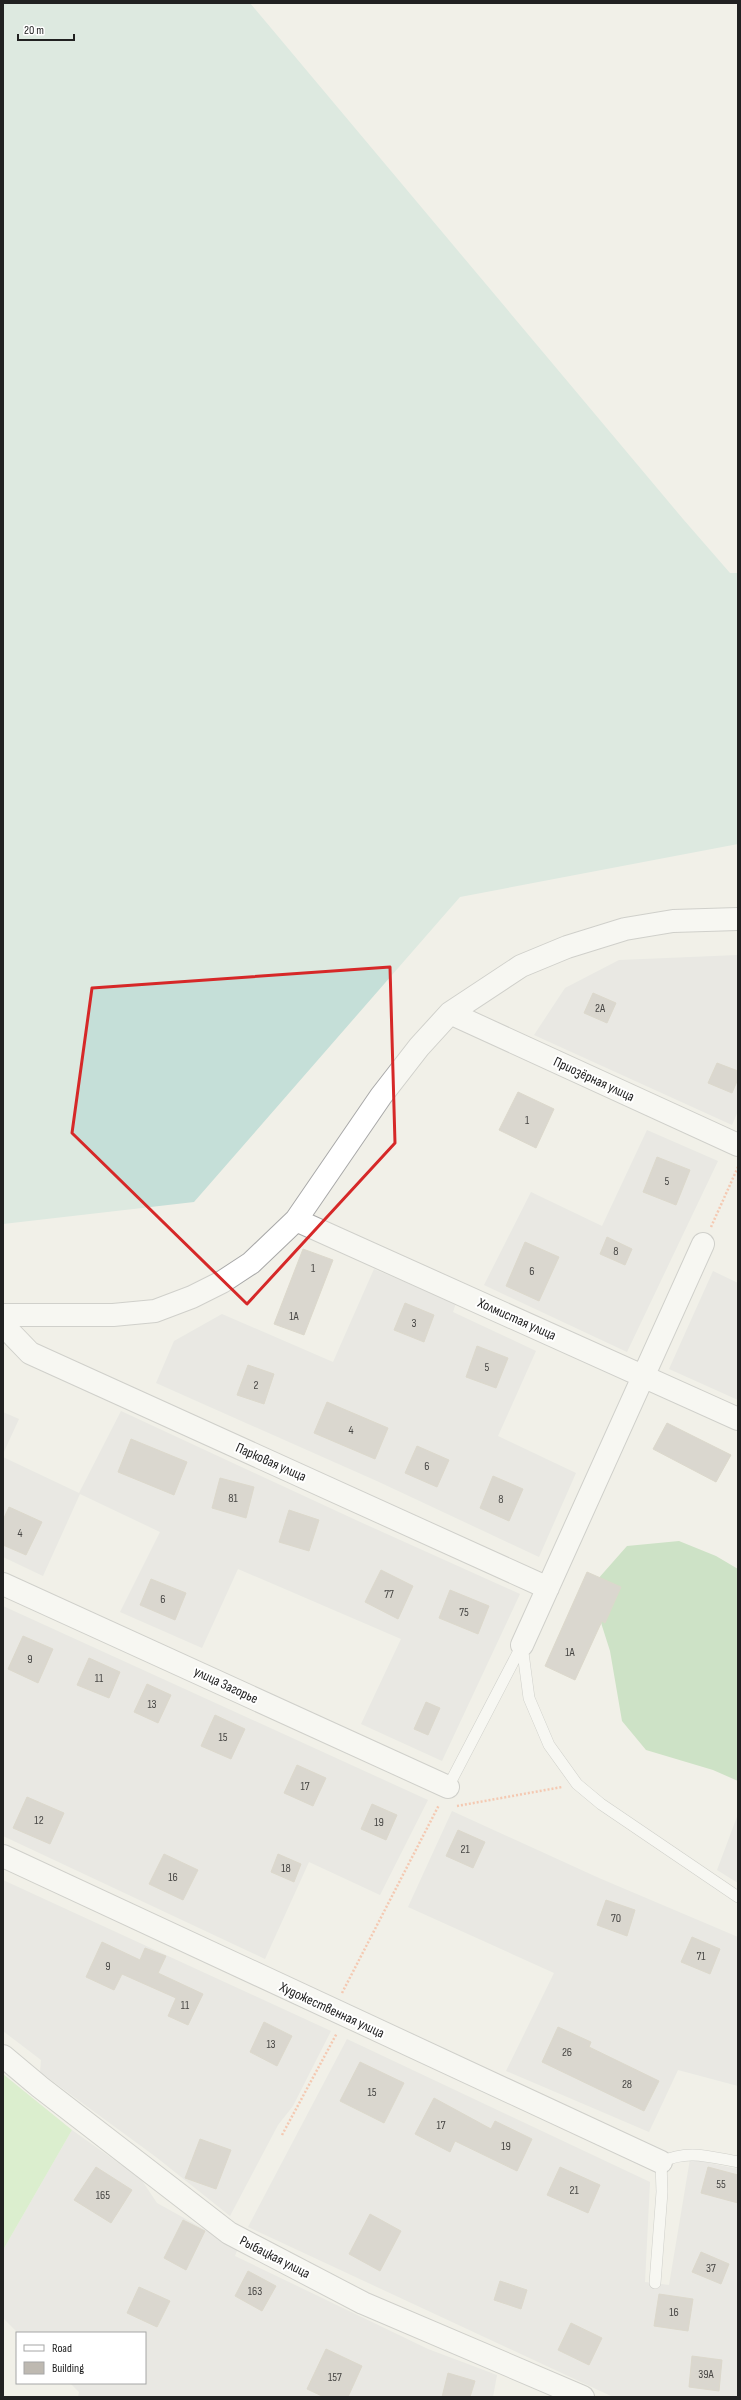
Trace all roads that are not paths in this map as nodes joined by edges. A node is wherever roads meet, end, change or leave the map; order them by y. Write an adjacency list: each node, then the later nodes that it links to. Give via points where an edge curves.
1 (738, 919): 2 (street, via 673,921 632,928 574,945 521,966)
2 (450, 1013): 3 (street, Приозёрная улица); 4 (street, via 419,1047 381,1096)
3 (738, 1145)
4 (296, 1220): 6 (street, via 251,1263 222,1282 155,1311 113,1315); 8 (street, Холмистая улица)
5 (703, 1244): 8 (street)
6 (3, 1315)
7 (3, 1325): 11 (street, Парковая улица, via 30,1353)
8 (644, 1376): 9 (street, Холмистая улица); 11 (street)
9 (738, 1419)
10 (3, 1584): 13 (street, улица Загорье)
11 (548, 1588): 12 (street)
12 (522, 1645): 13 (lane); 15 (lane, via 529,1698 549,1745 577,1784 602,1804)
13 (450, 1797)
14 (3, 1856): 17 (street, Художественная улица)
15 (738, 1897)
16 (3, 2056): 20 (street, Рыбацкая улица, via 229,2233 363,2303)
17 (661, 2162): 18 (lane, via 675,2156 692,2154); 19 (lane, via 662,2192)
18 (738, 2162)
19 (655, 2283)
20 (583, 2397)

